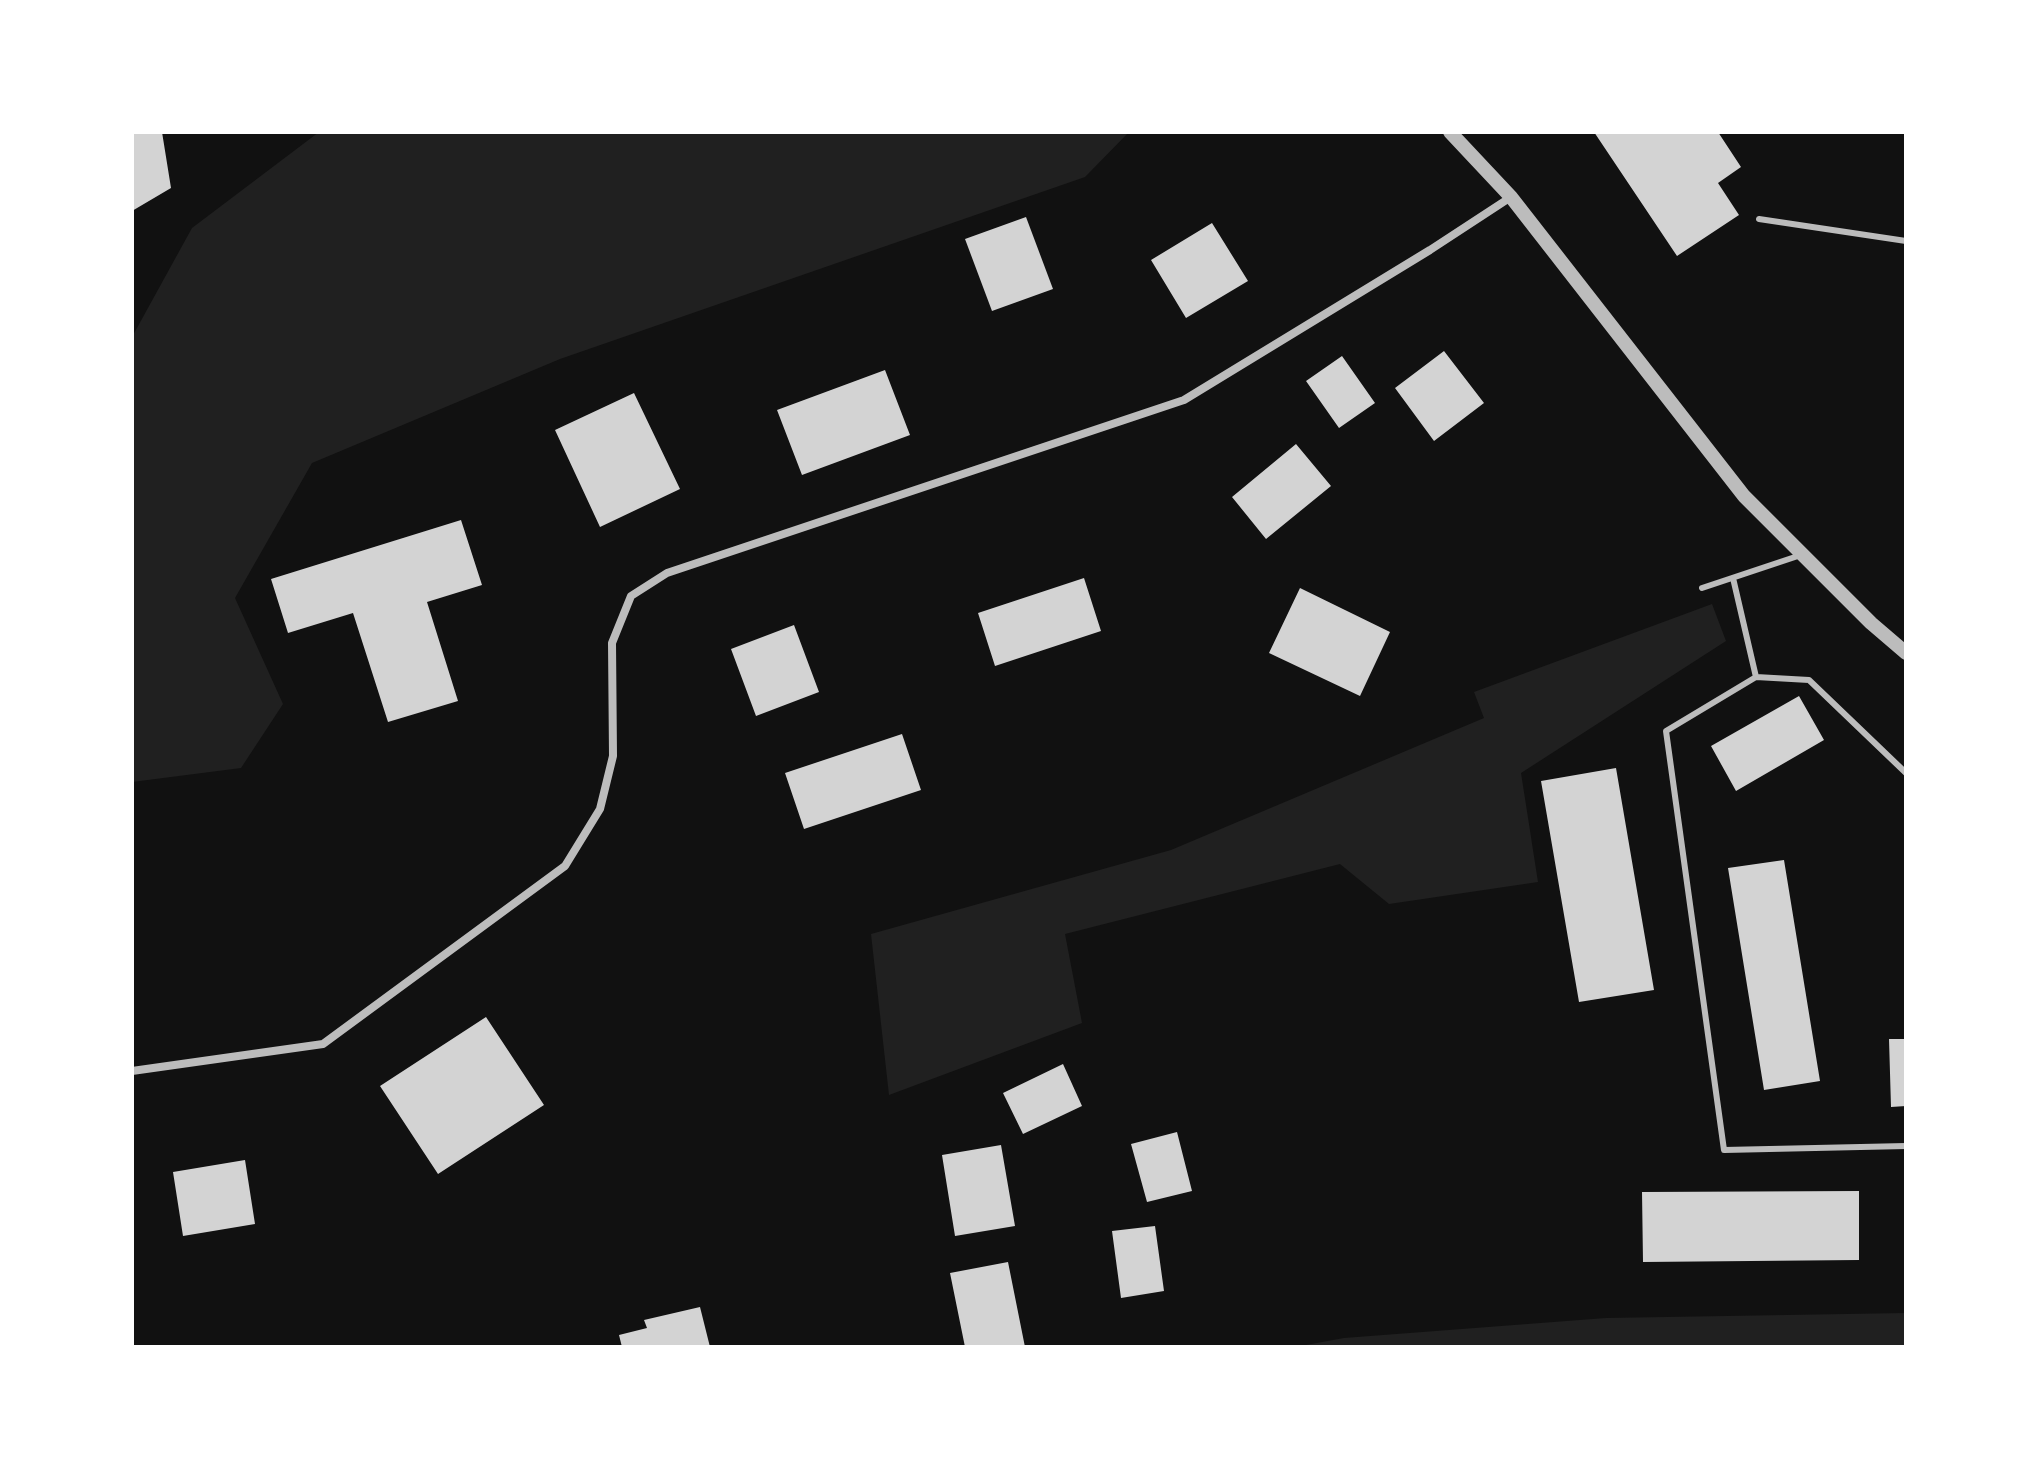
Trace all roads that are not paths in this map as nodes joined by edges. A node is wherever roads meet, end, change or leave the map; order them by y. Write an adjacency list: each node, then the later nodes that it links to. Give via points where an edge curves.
1 (1450, 132): 2 (street)
2 (1511, 197): 5 (street, via 1744,496); 11 (street, via 1184,400 667,573 631,596 612,643 613,756 600,809 565,866 323,1044)
3 (1759, 219): 4 (lane)
4 (1906, 241)
5 (1803, 554): 6 (lane); 8 (street)
6 (1733, 578): 7 (lane); 9 (lane)
7 (1702, 588)
8 (1906, 653)
9 (1756, 677): 10 (lane, via 1809,680); 12 (lane, via 1666,731 1724,1150)
10 (1906, 773)
11 (132, 1071)
12 (1906, 1146)

